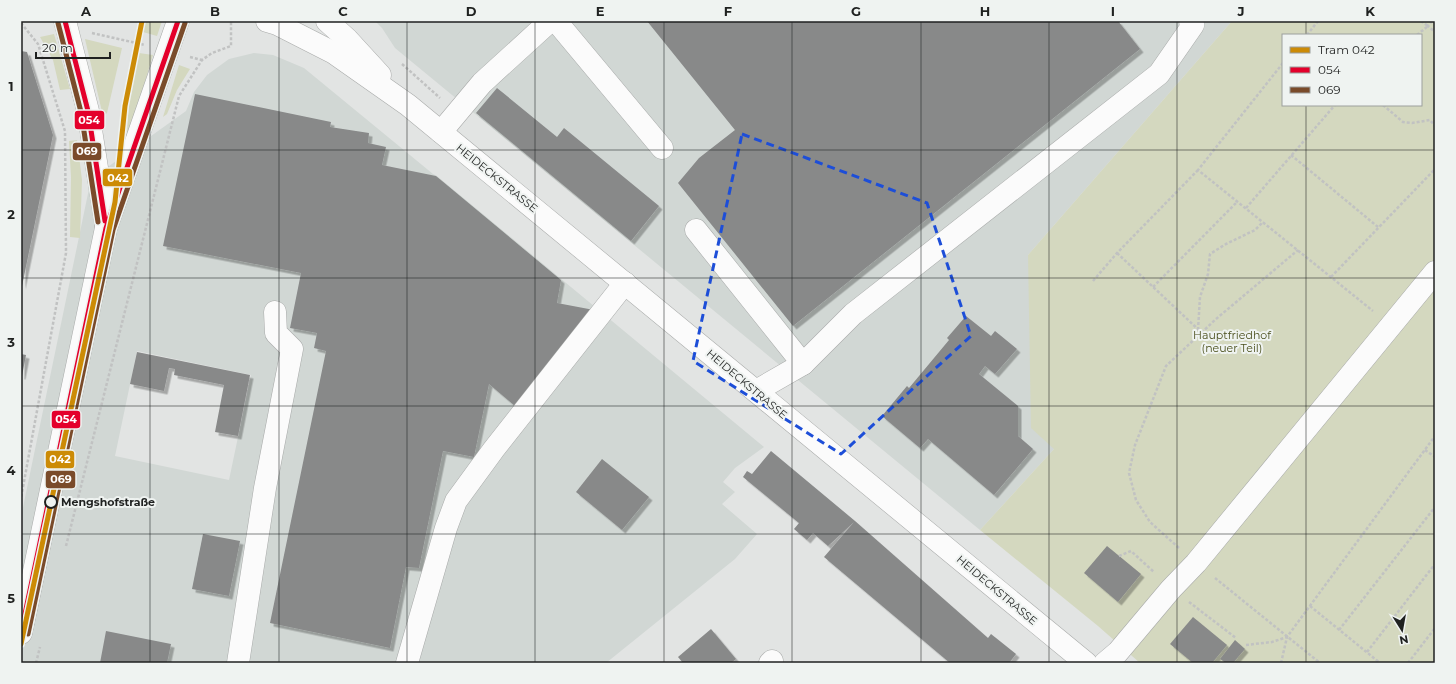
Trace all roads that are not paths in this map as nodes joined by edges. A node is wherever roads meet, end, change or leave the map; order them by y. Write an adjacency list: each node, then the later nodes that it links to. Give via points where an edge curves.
1 (178, 21): 11 (street)
2 (267, 21): 8 (street, HEIDECKSTRASSE, via 334,53)
3 (327, 21): 8 (street, HEIDECKSTRASSE)
4 (550, 21): 9 (street, via 482,83)
5 (556, 21): 10 (street)
6 (1190, 21): 16 (street, via 1193,25 1159,74 852,314)
7 (66, 24): 11 (street, via 88,112)
8 (408, 105): 9 (street, HEIDECKSTRASSE)
9 (441, 132): 14 (street, HEIDECKSTRASSE)
10 (662, 148)
11 (106, 228): 18 (street)
12 (696, 230): 16 (street)
13 (1435, 272): 23 (street, via 1196,563 1118,652)
14 (626, 284): 17 (street, HEIDECKSTRASSE); 21 (street, via 494,449 456,501)
15 (274, 312): 20 (street, via 276,333 292,349 265,488)
16 (803, 364): 17 (street)
17 (756, 391): 22 (street, HEIDECKSTRASSE)
18 (27, 571): 19 (street)
19 (21, 633)
20 (238, 663)
21 (407, 663)
22 (1086, 663)
23 (1105, 663)

